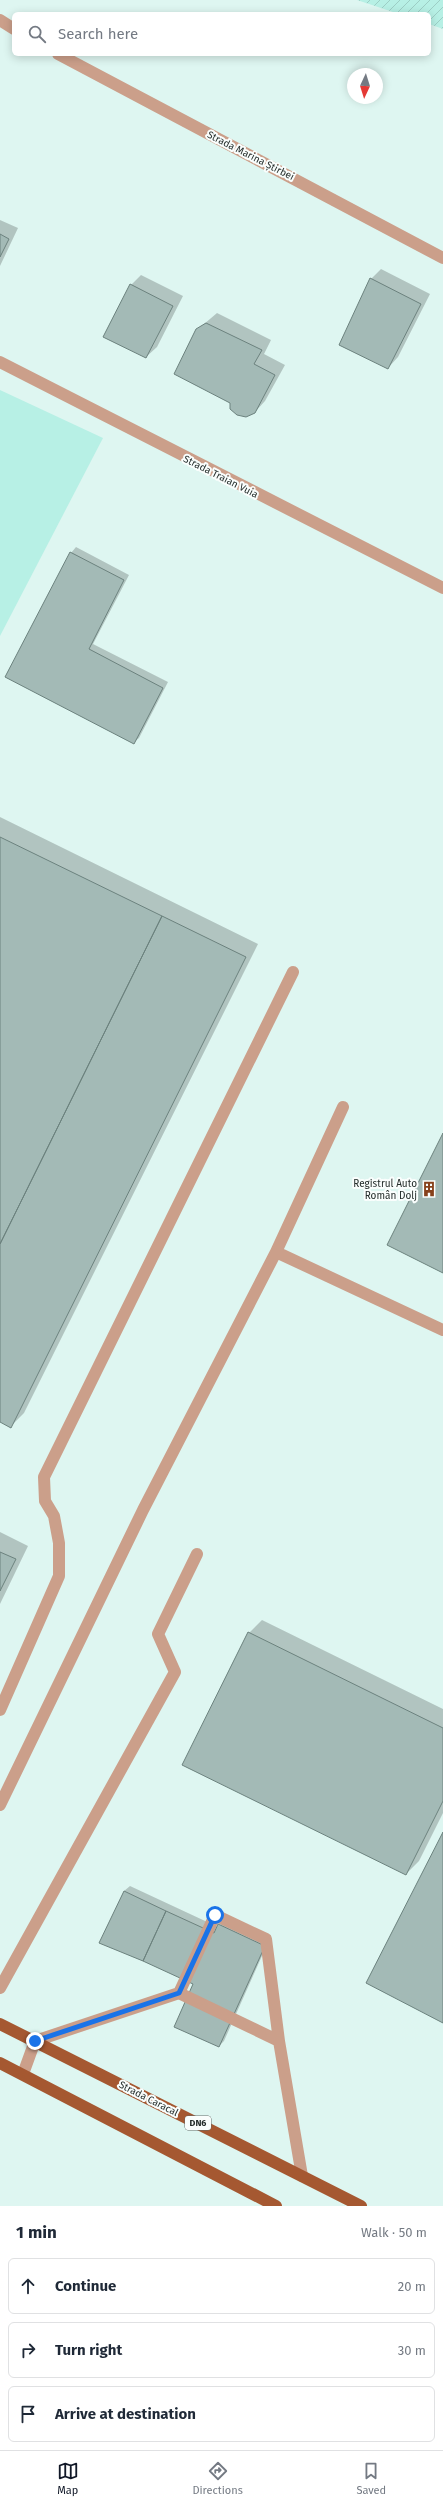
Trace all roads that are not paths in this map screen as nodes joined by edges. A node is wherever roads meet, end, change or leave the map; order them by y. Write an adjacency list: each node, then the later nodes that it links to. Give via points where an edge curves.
1 (0, 20): 2 (street)
2 (12, 27)
3 (62, 56): 4 (street, Strada Marina Știrbei)
4 (443, 258)
5 (0, 362): 6 (street, Strada Traian Vuia)
6 (443, 588)
7 (293, 972): 12 (street, via 44,1477 45,1501 54,1516 59,1544 59,1576)
8 (344, 1107): 9 (street)
9 (276, 1252): 10 (street); 13 (street, via 143,1510)
10 (443, 1330)
11 (197, 1554): 14 (street, via 158,1634 175,1672)
12 (0, 1710)
13 (0, 1804)
14 (0, 1988)
15 (179, 1993): 17 (street); 18 (street); 18 (street, via 215,1915 266,1939)
16 (0, 2024): 17 (main road, Strada Caracal / DN6)
17 (35, 2041): 20 (street); 21 (main road, Strada Caracal / DN6)
18 (279, 2041): 21 (street)
19 (0, 2062): 20 (main road)
20 (23, 2074): 22 (main road)
21 (302, 2176): 23 (main road, Strada Caracal / DN6)
22 (276, 2206)
23 (361, 2206)

